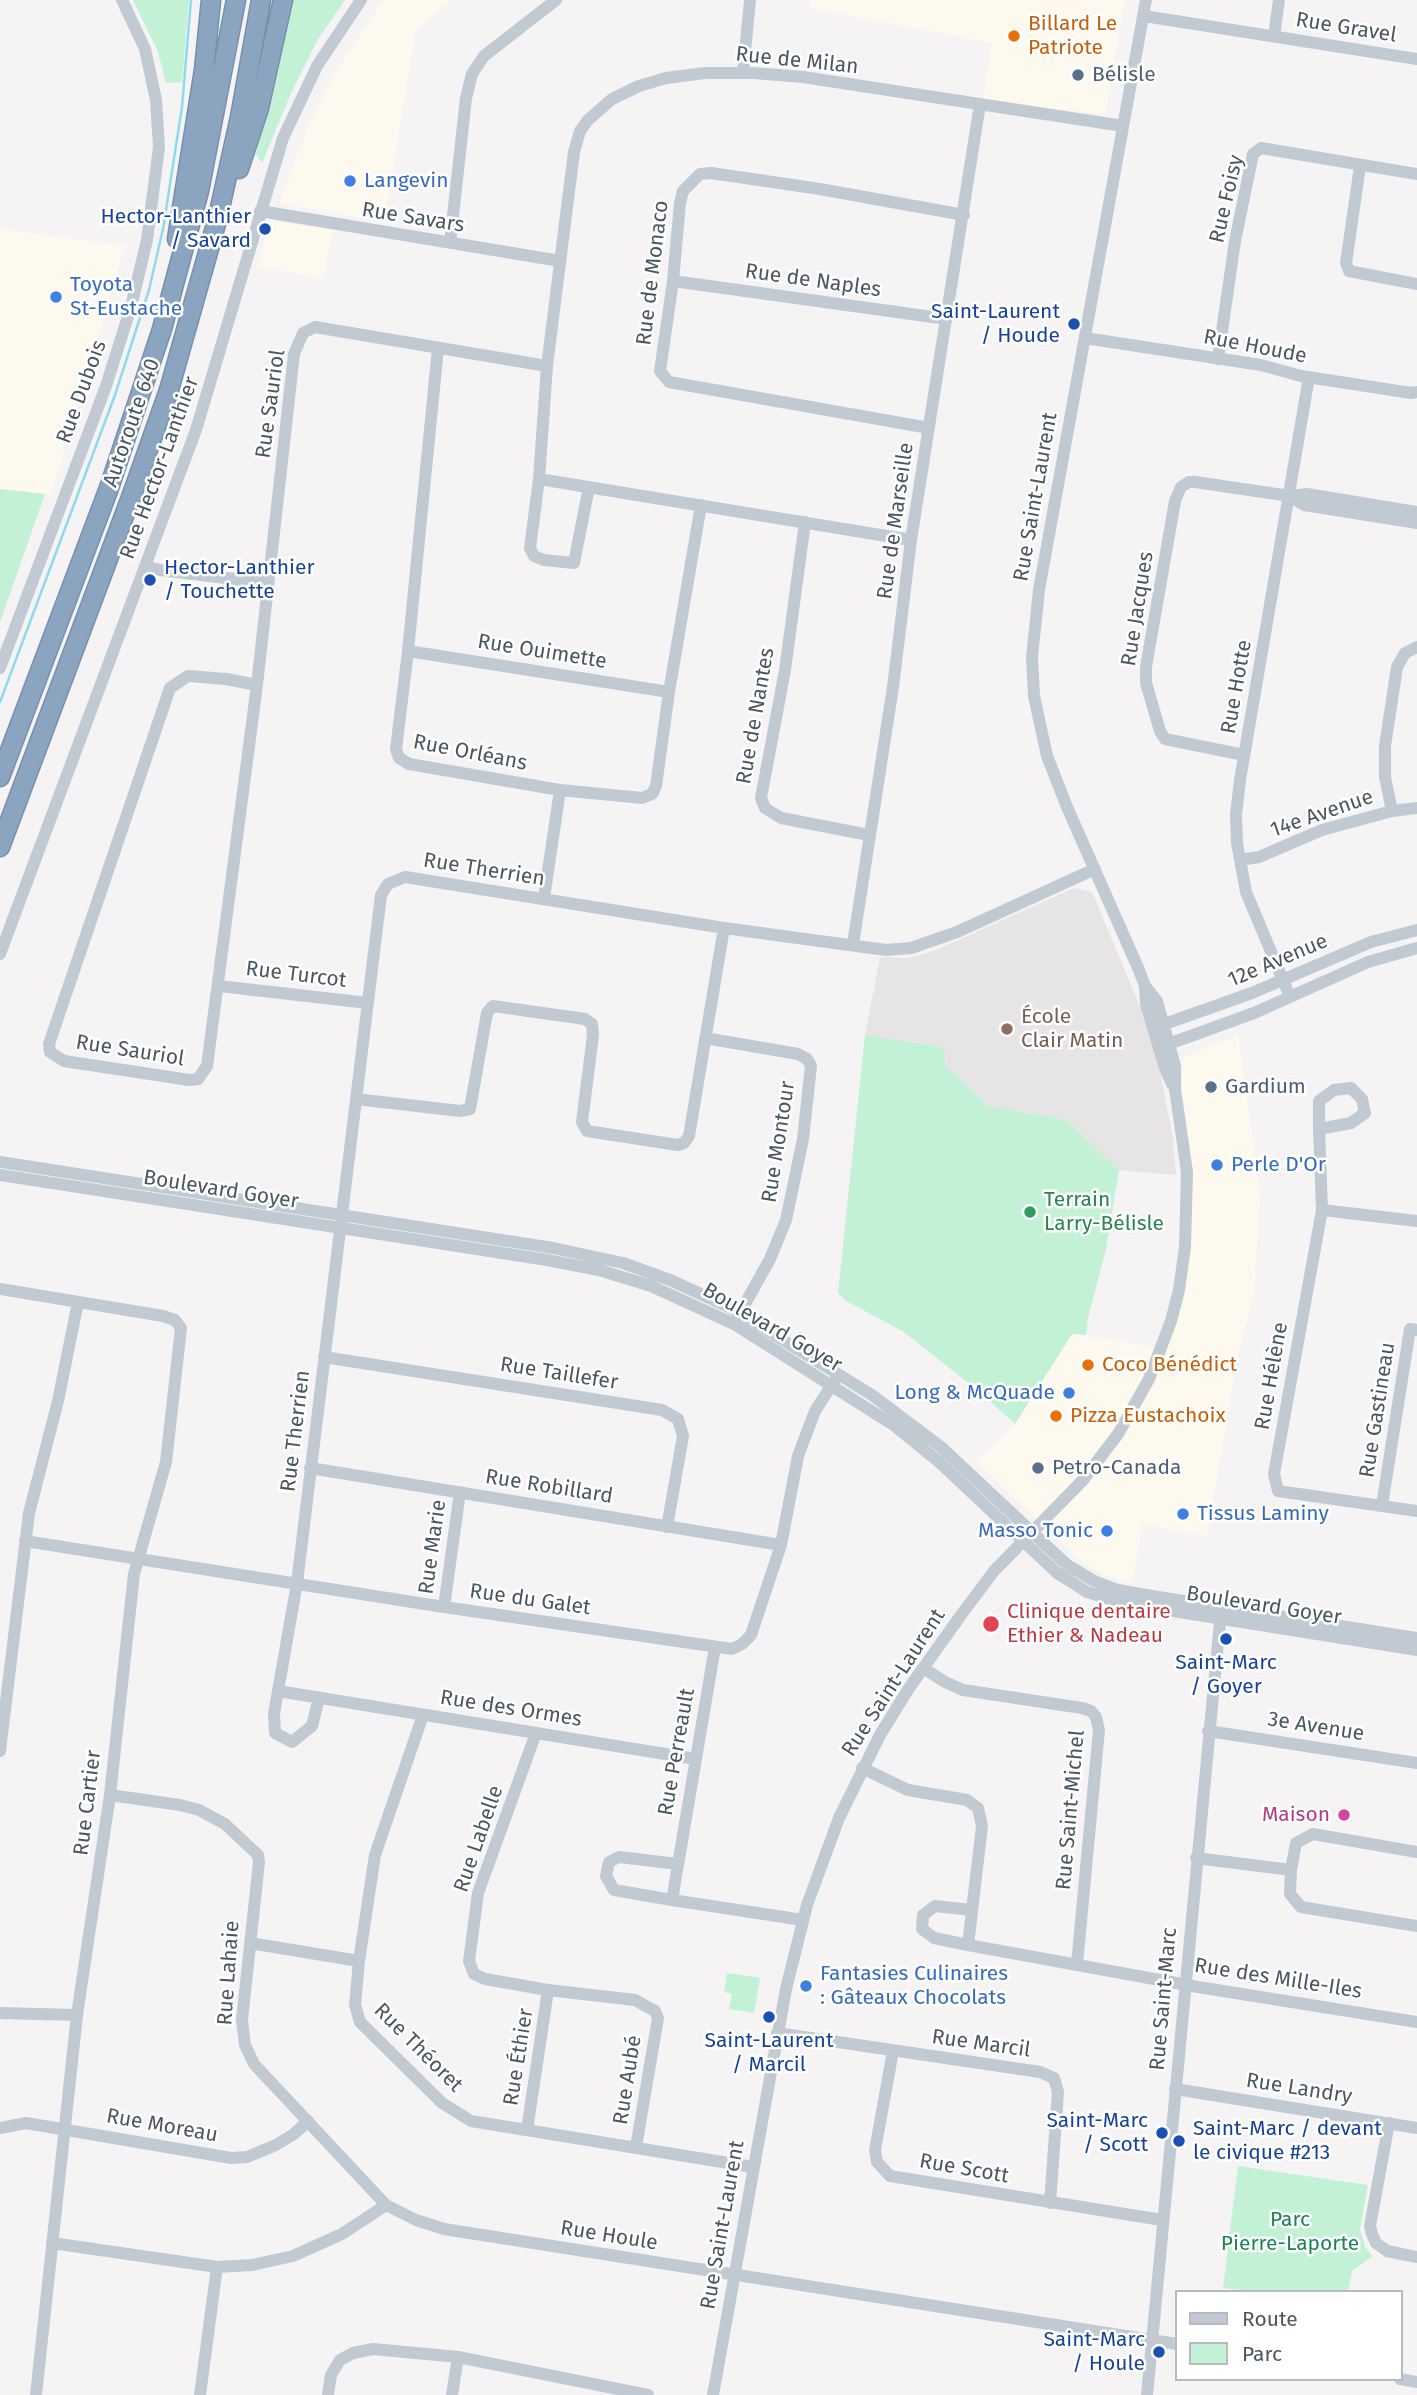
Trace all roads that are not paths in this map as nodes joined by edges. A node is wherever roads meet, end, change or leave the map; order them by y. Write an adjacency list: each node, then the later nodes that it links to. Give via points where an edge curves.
1 (122, 0): 47 (street, Rue Dubois, via 145,49 156,100 159,148 149,228 132,304 106,386)
2 (211, 0): 27 (highway, via 200,100)
3 (236, 0): 27 (highway, Autoroute 640, via 199,191)
4 (261, 0): 25 (highway, Autoroute 640, via 234,144)
5 (284, 0): 25 (highway, via 259,108)
6 (361, 0): 19 (street, Rue Hector-Lanthier, via 301,97)
7 (556, 0): 21 (street, via 484,56 472,74)
8 (750, 0): 14 (street)
9 (1146, 0): 11 (street, Rue Saint-Laurent)
10 (1279, 0): 12 (street)
11 (1143, 16): 12 (street, Rue Gravel); 16 (street, Rue Saint-Laurent)
12 (1274, 36): 13 (street, Rue Gravel)
13 (1417, 59)
14 (743, 73): 15 (street, Rue de Milan, via 803,77); 22 (street, Rue de Milan, via 657,80 620,95 593,114 580,131 573,152)
15 (980, 104): 16 (street, Rue de Milan); 20 (street, Rue de Marseille)
16 (1123, 127): 28 (street, Rue Saint-Laurent)
17 (1360, 166): 18 (street, Rue Foisy); 24 (street, via 1346,263 1349,271); 30 (street, Rue Foisy, via 1261,148 1253,154)
18 (1417, 174)
19 (260, 211): 21 (street, Rue Savars); 43 (street, Rue Hector-Lanthier, via 206,398)
20 (964, 215): 23 (street, Rue de Monaco, via 820,189 700,174 683,191); 26 (street, Rue de Marseille)
21 (450, 243): 22 (street, Rue Savars)
22 (560, 261): 31 (street, Rue de Milan)
23 (673, 281): 26 (street, Rue de Naples); 34 (street, Rue de Monaco, via 660,371 669,382)
24 (1417, 284)
25 (197, 295): 56 (highway, Autoroute 640, via 137,482)
26 (947, 319): 34 (street, Rue de Marseille)
27 (162, 329): 51 (highway, Autoroute 640, via 114,476)
28 (1085, 338): 30 (street, Rue Houde); 58 (street, Rue Saint-Laurent, via 1035,613 1032,657 1036,709 1048,756)
29 (438, 348): 31 (street, Rue Sauriol); 44 (street, Rue Sauriol, via 315,327 303,333 294,354); 46 (street, Rue Orléans)
30 (1218, 359): 32 (street, Rue Houde)
31 (547, 366): 35 (street, Rue de Milan)
32 (1309, 377): 33 (street, Rue Houde); 37 (street, Rue Hotte)
33 (1417, 392)
34 (929, 428): 42 (street, Rue de Marseille)
35 (539, 479): 36 (street); 36 (street, Rue de Milan, via 530,548 544,560 574,563)
36 (589, 487): 38 (street)
37 (1290, 496): 39 (street, via 1307,494); 41 (street, via 1304,505); 50 (street, Rue Hotte); 50 (street, Rue Jacques, via 1189,482 1175,501 1146,683 1165,739)
38 (701, 505): 40 (street); 49 (street, Rue Orléans)
39 (1417, 512)
40 (805, 522): 42 (street); 55 (street, Rue de Nantes, via 785,670 761,798 765,808 781,818)
41 (1417, 523)
42 (911, 540): 55 (street, Rue de Marseille)
43 (145, 566): 44 (street); 64 (street, Rue Hector-Lanthier)
44 (268, 583): 48 (street, Rue Sauriol)
45 (1417, 647): 54 (street, via 1405,653 1397,667 1385,746)
46 (408, 651): 49 (street, Rue Ouimette); 52 (street, Rue Orléans, via 396,748 399,758 409,764)
47 (0, 668)
48 (257, 685): 66 (street, Rue Sauriol); 66 (street, Rue Sauriol, via 188,676 170,688 48,1044 50,1052 64,1060 198,1079 207,1066)
49 (669, 692): 52 (street, Rue Orléans, via 652,794 642,798)
50 (1244, 755): 57 (street, Rue Hotte, via 1236,815)
51 (0, 777)
52 (560, 790): 59 (street)
53 (1417, 808): 54 (street, 14e Avenue)
54 (1392, 811): 57 (street, 14e Avenue)
55 (869, 835): 62 (street, Rue de Marseille)
56 (0, 847)
57 (1240, 860): 65 (street, Rue Hotte, via 1250,902)
58 (1095, 869): 62 (street, Rue Therrien, via 911,948 886,950); 69 (street, Rue Saint-Laurent, via 1145,986 1146,1004)
59 (544, 898): 60 (street, Rue Therrien); 68 (street, Rue Therrien, via 405,877 388,884 381,895)
60 (724, 928): 62 (street, Rue Therrien); 70 (street)
61 (1417, 930): 65 (street, 12e Avenue, via 1364,945)
62 (853, 944)
63 (1417, 948): 67 (street, 12e Avenue, via 1368,962)
64 (0, 954)
65 (1283, 981): 67 (street, Rue Hotte); 69 (street, 12e Avenue)
66 (219, 986): 68 (street, Rue Turcot)
67 (1290, 997): 71 (street, 12e Avenue)
68 (368, 1003): 72 (street, Rue Therrien)
69 (1159, 1026): 71 (street, Rue Saint-Laurent)
70 (705, 1038): 72 (street, via 689,1136 678,1145 587,1131 582,1122 592,1024 572,1017 493,1006 487,1013 471,1108 460,1111); 81 (street, Rue Montour, via 798,1054 810,1066 803,1139 786,1220)
71 (1164, 1045): 90 (street, Rue Saint-Laurent, via 1165,1068 1175,1089 1188,1201 1183,1262 1171,1321 1149,1379 1122,1427 1083,1480)
72 (356, 1099): 78 (street, Rue Therrien)
73 (1319, 1129): 76 (street, Rue Hélène)
74 (0, 1163): 78 (street, Boulevard Goyer)
75 (0, 1175): 78 (street, Boulevard Goyer)
76 (1322, 1210): 77 (street); 87 (street, Rue Hélène, via 1274,1474 1278,1490)
77 (1417, 1221)
78 (341, 1222): 81 (street, Boulevard Goyer, via 598,1270); 83 (street, Rue Therrien)
79 (0, 1289): 80 (street)
80 (78, 1302): 91 (street); 93 (street, Rue Cartier, via 163,1316 181,1328 166,1462)
81 (737, 1319): 84 (street, Boulevard Goyer)
82 (1417, 1330): 87 (street, Rue Gastineau, via 1410,1329)
83 (324, 1357): 85 (street, Rue Therrien); 89 (street, Rue Taillefer, via 662,1410 678,1419 683,1436)
84 (836, 1379): 90 (street, Boulevard Goyer, via 921,1431); 92 (street, Rue du Galet, via 815,1411 798,1455)
85 (310, 1468): 86 (street, Rue Robillard); 94 (street, Rue Therrien)
86 (460, 1492): 89 (street, Rue Robillard); 95 (street, Rue Marie)
87 (1382, 1505): 88 (street, Rue Hélène)
88 (1417, 1511)
89 (667, 1527): 92 (street, Rue Robillard)
90 (1027, 1537): 96 (street, Boulevard Goyer, via 1105,1586); 100 (street, Rue Saint-Laurent, via 985,1581)
91 (25, 1541): 93 (street, Rue du Galet); 106 (street)
92 (781, 1545): 98 (street, Rue du Galet, via 751,1635 732,1649)
93 (137, 1558): 94 (street, Rue du Galet); 110 (street, Rue Cartier)
94 (297, 1583): 95 (street, Rue du Galet); 101 (street)
95 (444, 1607): 98 (street, Rue du Galet)
96 (1220, 1613): 97 (street, Boulevard Goyer); 99 (street, Boulevard Goyer); 104 (street, Rue Saint-Marc)
97 (1417, 1638)
98 (715, 1647): 107 (street, Rue Perreault)
99 (1417, 1650)
100 (923, 1668): 109 (street, Rue Saint-Laurent); 122 (street, Rue Saint-Michel, via 963,1689 1082,1708 1096,1717 1099,1730)
101 (278, 1691): 102 (street, Rue des Ormes); 102 (street, via 275,1733 292,1742 312,1726)
102 (319, 1698): 103 (street, Rue des Ormes)
103 (423, 1715): 105 (street, Rue des Ormes); 121 (street, Rue Théoret, via 375,1855)
104 (1208, 1731): 108 (street, 3e Avenue); 112 (street, Rue Saint-Marc)
105 (536, 1733): 107 (street, Rue des Ormes); 124 (street, Rue Labelle, via 478,1893 469,1961 474,1974 485,1979)
106 (0, 1751)
107 (696, 1759): 113 (street, Rue Perreault)
108 (1417, 1763)
109 (862, 1768): 116 (street, via 908,1790 967,1800 978,1808 982,1826); 117 (street, Rue Saint-Laurent)
110 (110, 1796): 119 (street, Rue Lahaie, via 199,1810 251,1846 259,1862); 126 (street, Rue Cartier)
111 (1417, 1852): 114 (street, via 1313,1834 1296,1843)
112 (1196, 1858): 114 (street); 123 (street, Rue Saint-Marc)
113 (678, 1864): 115 (street, Rue Perreault); 115 (street, via 619,1857 610,1862 606,1876 614,1890)
114 (1291, 1870): 118 (street, via 1290,1894 1301,1907)
115 (672, 1900): 117 (street)
116 (972, 1910): 120 (street); 120 (street, Rue des Mille-Iles, via 934,1906 923,1915 921,1924 929,1936)
117 (803, 1920): 129 (street, Rue Saint-Laurent)
118 (1417, 1926)
119 (250, 1943): 121 (street); 132 (street, Rue Lahaie, via 242,2020 245,2045 254,2064)
120 (968, 1945): 122 (street, Rue des Mille-Iles)
121 (359, 1961): 137 (street, Rue Théoret, via 355,2005 360,2022 442,2103 471,2121)
122 (1077, 1964): 123 (street, Rue des Mille-Iles)
123 (1185, 1983): 128 (street, Rue des Mille-Iles); 131 (street, Rue Saint-Marc)
124 (548, 1990): 127 (street, Rue Labelle, via 635,2000 655,2011); 137 (street, Rue Éthier)
125 (0, 2013): 126 (street)
126 (77, 2015): 136 (street, Rue Cartier)
127 (658, 2018): 138 (street, Rue Aubé)
128 (1417, 2022)
129 (777, 2033): 130 (street, Rue Marcil); 139 (street, Rue Saint-Laurent)
130 (893, 2051): 140 (street, Rue Marcil, via 1040,2072 1054,2078 1058,2092); 140 (street, Rue Scott, via 875,2150 877,2162 890,2176)
131 (1175, 2089): 133 (street, Rue Landry); 142 (street, Rue Saint-Marc)
132 (308, 2121): 136 (street, Rue Moreau, via 276,2145 231,2158); 141 (street, Rue Lahaie)
133 (1389, 2123): 134 (street, Rue Landry); 144 (street, via 1370,2226 1376,2243 1387,2252)
134 (1417, 2127)
135 (0, 2128): 136 (street, Rue Moreau, via 26,2123)
136 (65, 2129): 143 (street, Rue Cartier)
137 (527, 2130): 138 (street, Rue Théoret)
138 (636, 2147): 139 (street, Rue Théoret)
139 (753, 2167): 146 (street, Rue Saint-Laurent)
140 (1050, 2203): 142 (street, Rue Scott)
141 (386, 2205): 145 (street, via 342,2234 293,2256 252,2266); 146 (street, Rue Houle, via 444,2229)
142 (1162, 2220): 147 (street, Rue Saint-Marc)
143 (52, 2243): 145 (street); 150 (street, Rue Cartier)
144 (1417, 2256)
145 (218, 2267): 151 (street)
146 (734, 2275): 147 (street, Rue Houle); 155 (street, Rue Saint-Laurent)
147 (1152, 2340): 148 (street, Rue Houle); 156 (street, Rue Saint-Marc)
148 (1176, 2344)
149 (458, 2357): 152 (street, via 373,2349 353,2353 335,2368); 153 (street); 154 (street)
150 (36, 2395)
151 (200, 2395)
152 (328, 2395)
153 (453, 2395)
154 (648, 2395)
155 (713, 2395)
156 (1147, 2395)

